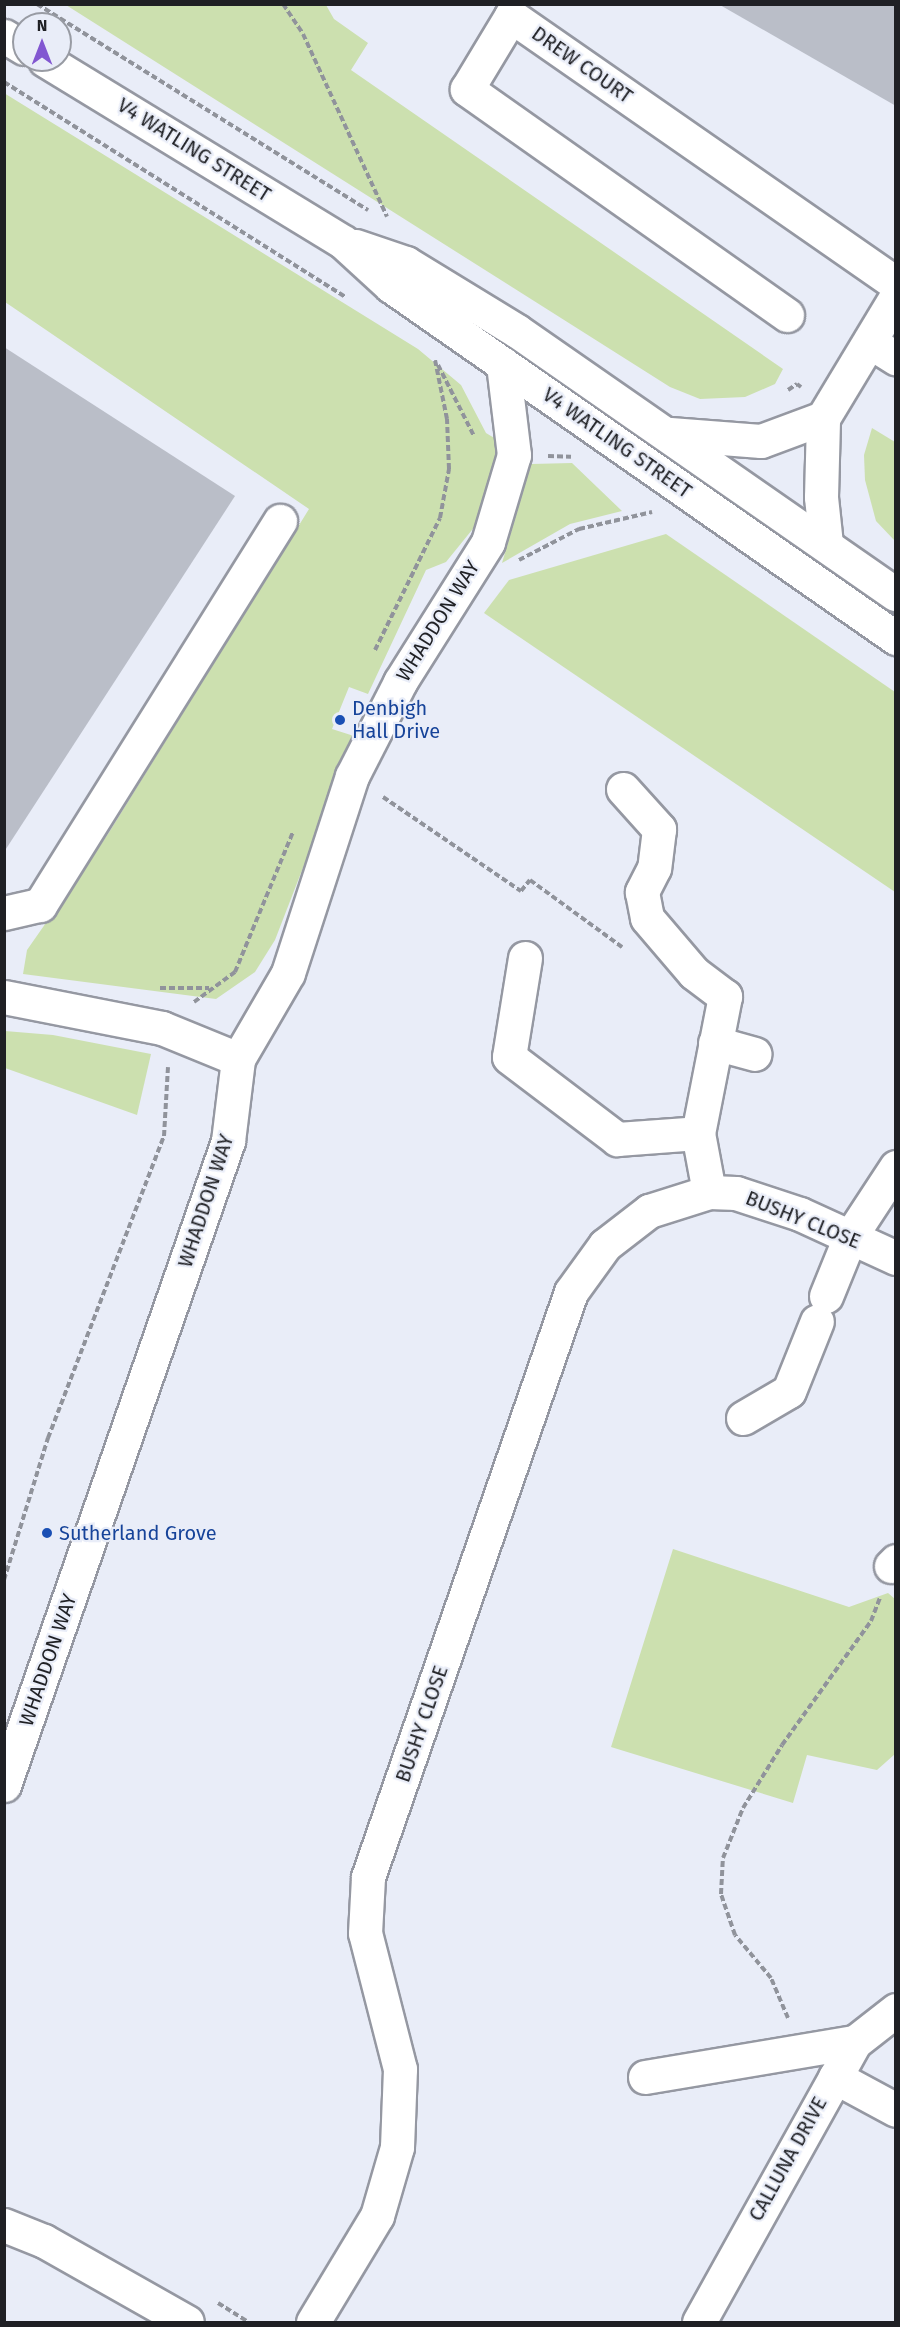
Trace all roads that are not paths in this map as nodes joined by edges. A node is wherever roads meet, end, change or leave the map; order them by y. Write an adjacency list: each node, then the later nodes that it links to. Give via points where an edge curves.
1 (65, 72): 2 (street, V4 WATLING STREET)
2 (343, 242): 7 (street, V4 WATLING STREET, via 392,286); 9 (street, V4 WATLING STREET, via 406,263)
3 (896, 284): 5 (street, DREW COURT, via 511,16 467,89)
4 (896, 297): 6 (street)
5 (787, 315)
6 (883, 350): 8 (street)
7 (502, 364): 13 (street, V4 WATLING STREET); 20 (street, WHADDON WAY, via 514,454 488,542 400,682 352,776 288,973)
8 (826, 412): 9 (street, via 761,441); 11 (street, via 821,497)
9 (670, 434): 11 (street, V4 WATLING STREET)
10 (280, 520): 15 (street, via 40,905)
11 (826, 544): 12 (street, V4 WATLING STREET)
12 (896, 594)
13 (896, 638)
14 (623, 789): 18 (street, via 659,829 654,868 642,892 647,918 694,973 725,996)
15 (4, 913)
16 (525, 958): 21 (street, via 509,1057 617,1139)
17 (4, 997): 20 (street, via 180,1034)
18 (715, 1043): 19 (street); 21 (street)
19 (755, 1054)
20 (238, 1059): 27 (street, WHADDON WAY, via 228,1141)
21 (698, 1133): 23 (street)
22 (896, 1167): 24 (street)
23 (708, 1192): 24 (street, BUSHY CLOSE, via 736,1193 800,1214); 35 (street, BUSHY CLOSE, via 649,1210 605,1245 571,1292 368,1877 365,1933 400,2069 397,2147 377,2216)
24 (850, 1237): 25 (street, BUSHY CLOSE); 26 (street, via 789,1391)
25 (896, 1258)
26 (743, 1418)
27 (4, 1785)
28 (896, 2010): 29 (street, CALLUNA DRIVE)
29 (855, 2042): 30 (street); 31 (street, CALLUNA DRIVE)
30 (645, 2077)
31 (835, 2077): 32 (street); 36 (street, CALLUNA DRIVE)
32 (896, 2110)
33 (4, 2225): 34 (street, via 44,2241)
34 (187, 2322)
35 (313, 2322)
36 (699, 2322)

